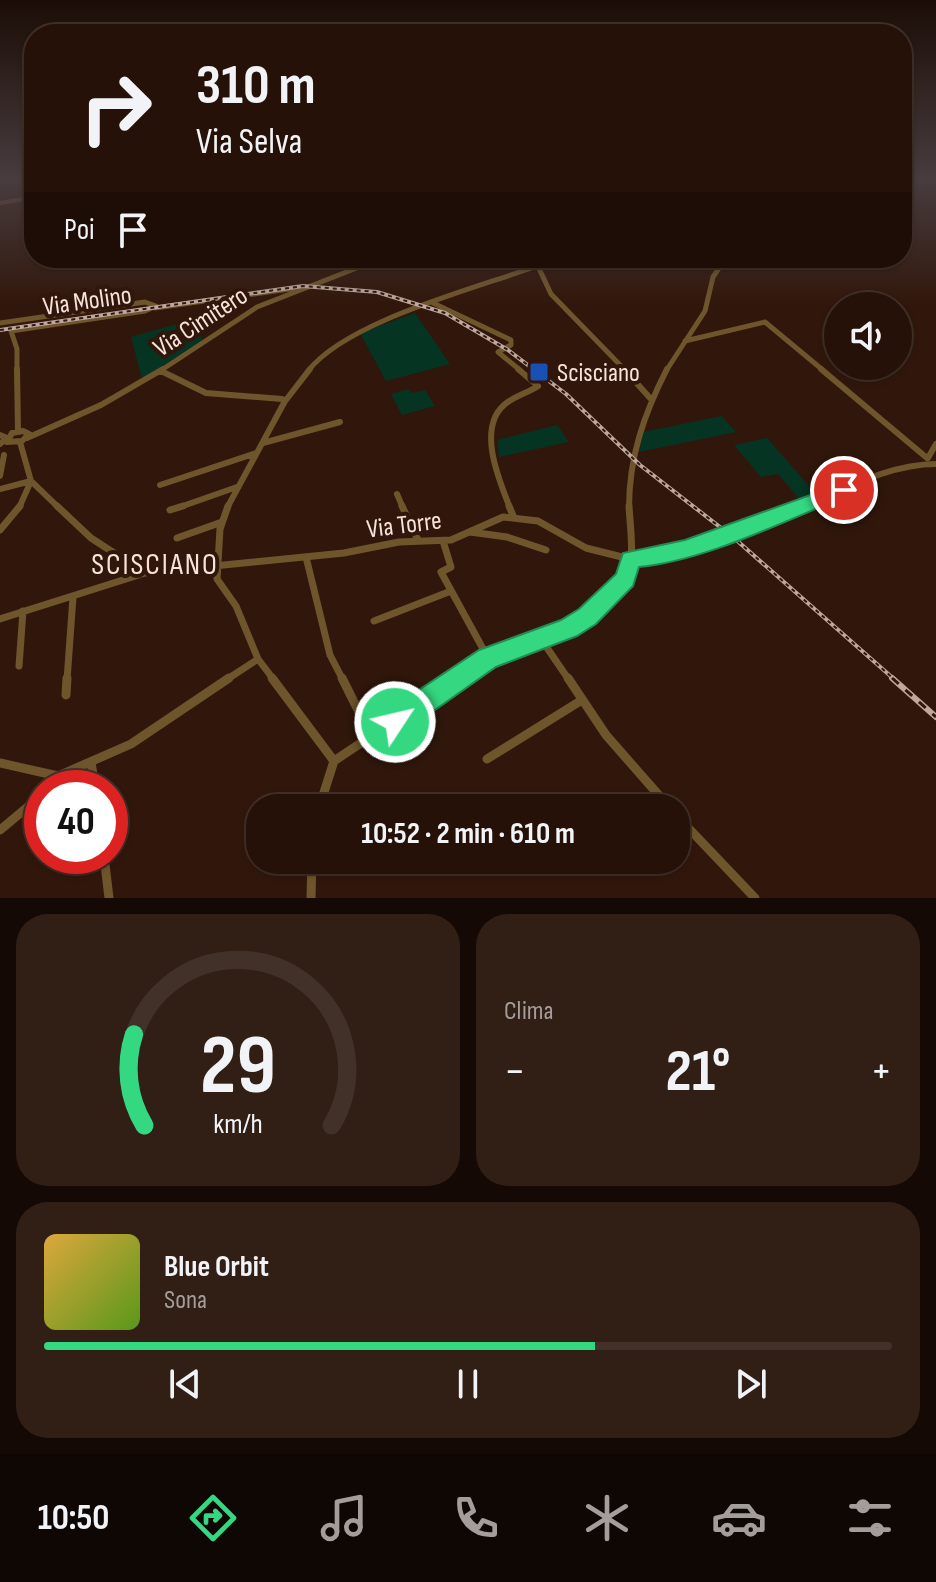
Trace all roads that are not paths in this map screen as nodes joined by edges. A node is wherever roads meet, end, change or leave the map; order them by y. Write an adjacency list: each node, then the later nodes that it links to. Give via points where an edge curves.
1 (355, 268): 5 (street, Via Cimitero)
2 (523, 268): 6 (street)
3 (538, 268): 13 (street, via 551,294)
4 (719, 268): 9 (street, via 705,311)
5 (301, 288): 7 (street); 10 (street, Via Cimitero, via 257,307)
6 (433, 303): 14 (street, via 335,344); 31 (street, via 511,340 498,352 538,386 503,405 492,426 498,479)
7 (155, 308): 8 (street, Via Molino, via 145,302); 16 (street, Via Molino, via 11,331 17,349)
8 (0, 323)
9 (685, 341): 13 (street); 23 (street, via 765,322)
10 (171, 364): 11 (street, Via Cimitero); 12 (street)
11 (158, 373): 12 (street); 16 (street, Via Cimitero, via 74,419)
12 (169, 375): 14 (street, via 206,393)
13 (650, 398): 40 (street, via 629,480)
14 (282, 400): 18 (street)
15 (340, 422): 18 (street)
16 (21, 435): 17 (street); 17 (street); 25 (street, Via Molino)
17 (4, 437): 20 (street)
18 (262, 443): 21 (street)
19 (936, 444): 23 (street)
20 (0, 445)
21 (256, 453): 26 (street); 27 (street)
22 (4, 455): 24 (street)
23 (932, 462): 40 (street, via 888,473 677,552)
24 (0, 476)
25 (31, 481): 28 (street); 33 (street); 42 (street, via 91,538)
26 (160, 485)
27 (237, 487): 30 (street); 32 (street)
28 (0, 489)
29 (397, 494): 36 (street)
30 (170, 510)
31 (514, 518): 34 (street, Via Torre, via 496,518); 40 (street, via 538,521 586,548)
32 (222, 522): 35 (street); 41 (street)
33 (0, 530)
34 (470, 532): 37 (street, Via Torre); 38 (street)
35 (177, 538)
36 (418, 540): 37 (street, Via Torre); 39 (street, Via Torre)
37 (443, 541): 43 (street, via 451,567 441,572)
38 (546, 550)
39 (306, 557): 41 (street, Via Torre); 54 (street, via 330,655)
40 (630, 559): 48 (street, via 626,579 604,603 569,628)
41 (219, 568): 42 (street, Via Torre); 50 (street, via 218,583 236,606)
42 (145, 573): 44 (street, Via Torre)
43 (451, 591): 47 (street); 49 (street)
44 (73, 597): 45 (street, Via Torre); 52 (street)
45 (23, 611): 46 (street, Via Torre); 51 (street)
46 (0, 619)
47 (374, 621)
48 (541, 639): 49 (street); 53 (street)
49 (488, 658): 54 (street)
50 (258, 659): 56 (street); 57 (street, via 159,726)
51 (19, 666)
52 (66, 695)
53 (582, 700): 55 (street); 63 (street)
54 (372, 738): 56 (street)
55 (487, 759)
56 (334, 761): 62 (street)
57 (91, 762): 60 (street); 61 (street)
58 (0, 763): 59 (street)
59 (31, 770)
60 (72, 770)
61 (92, 770)
62 (323, 794)
63 (657, 794)
64 (24, 810): 65 (street)
65 (0, 830)
66 (690, 830): 71 (street)
67 (106, 874): 69 (street)
68 (312, 874): 70 (street)
69 (109, 898)
70 (311, 898)
71 (755, 898)

